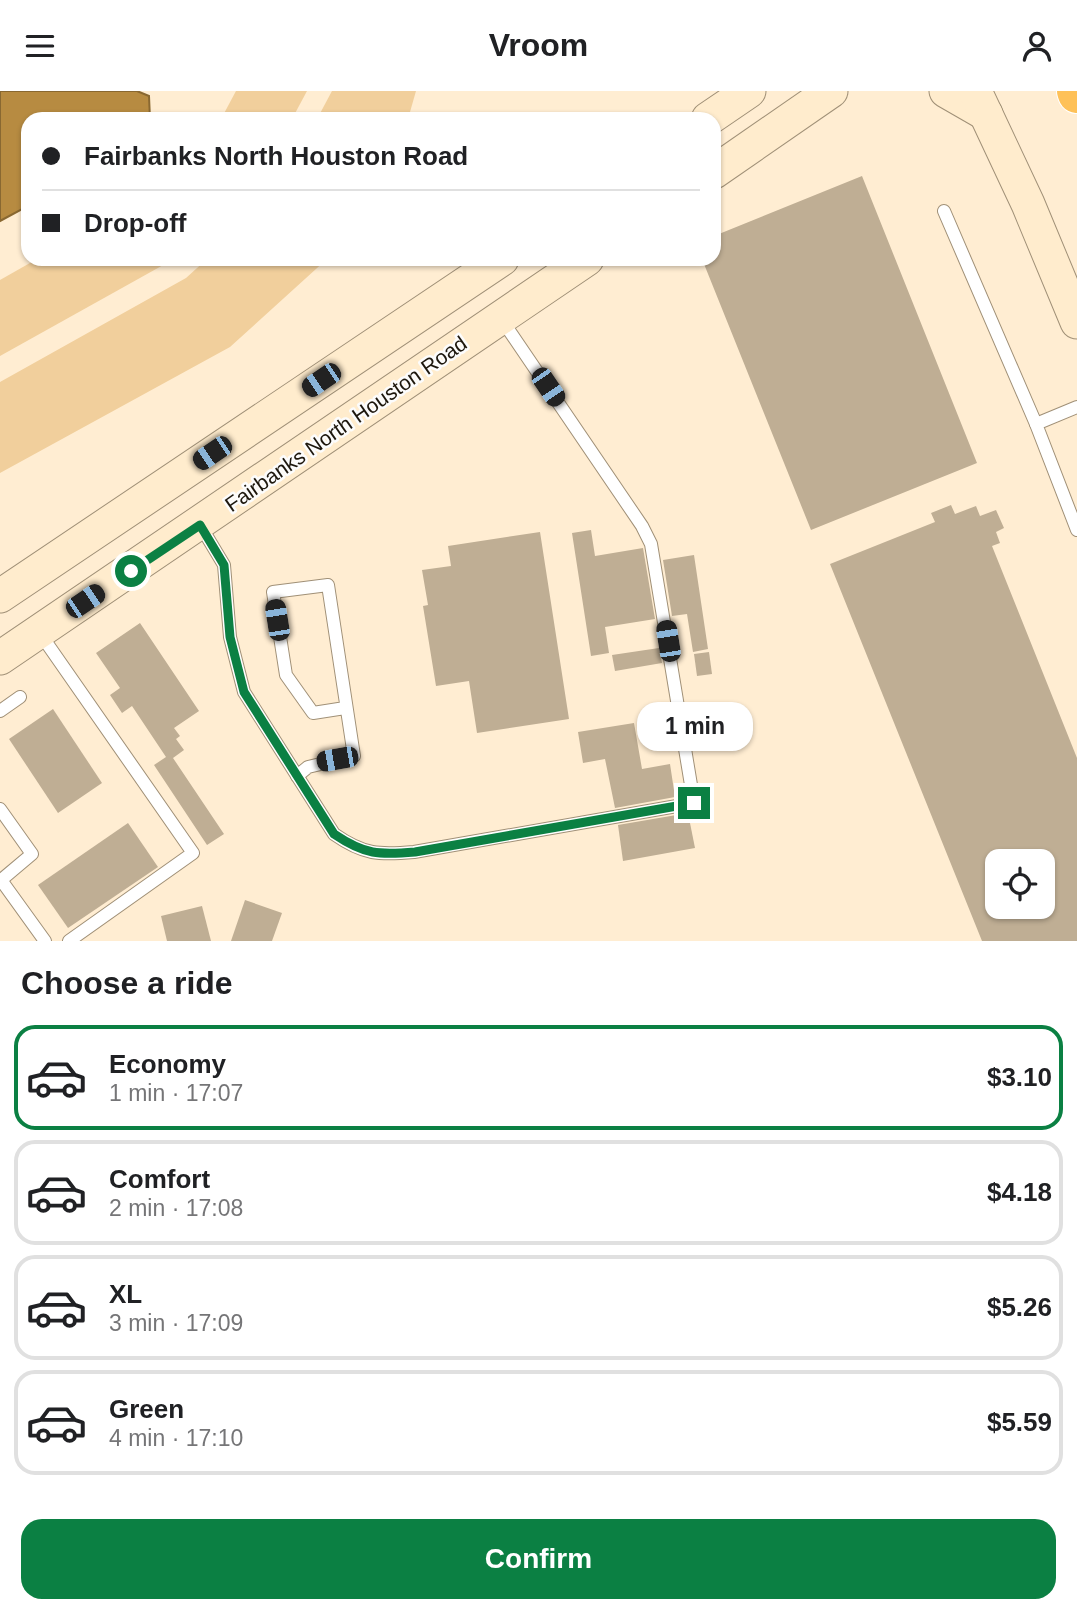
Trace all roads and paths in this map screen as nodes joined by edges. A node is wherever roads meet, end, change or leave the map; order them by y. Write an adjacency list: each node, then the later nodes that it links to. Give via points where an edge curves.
1 (749, 91): 4 (main road)
2 (831, 91): 5 (main road)
3 (972, 96): 11 (main road)
4 (718, 112)
5 (721, 167)
6 (944, 211): 13 (lane)
7 (492, 266): 9 (main road)
8 (577, 266): 10 (main road, Fairbanks North Houston Road)
9 (475, 278): 10 (main road); 14 (main road)
10 (501, 318): 15 (main road, Fairbanks North Houston Road); 23 (lane, via 651,544 694,803 381,855 356,849 334,834)
11 (1077, 322)
12 (1077, 407): 13 (lane)
13 (1036, 424): 16 (lane)
14 (170, 481): 15 (main road); 17 (main road)
15 (200, 525): 18 (main road, Fairbanks North Houston Road); 23 (lane, via 224,565 230,637 244,692)
16 (1077, 530)
17 (0, 596)
18 (39, 632): 19 (main road, Fairbanks North Houston Road); 27 (lane, via 193,853)
19 (0, 658)
20 (20, 697): 22 (lane)
21 (345, 708): 21 (lane, via 327,585 273,592 286,675 313,713); 23 (lane, via 354,756 321,762)
22 (0, 711)
23 (297, 776)
24 (0, 809): 25 (lane, via 32,854)
25 (1, 880): 26 (lane)
26 (44, 941)
27 (69, 941)

